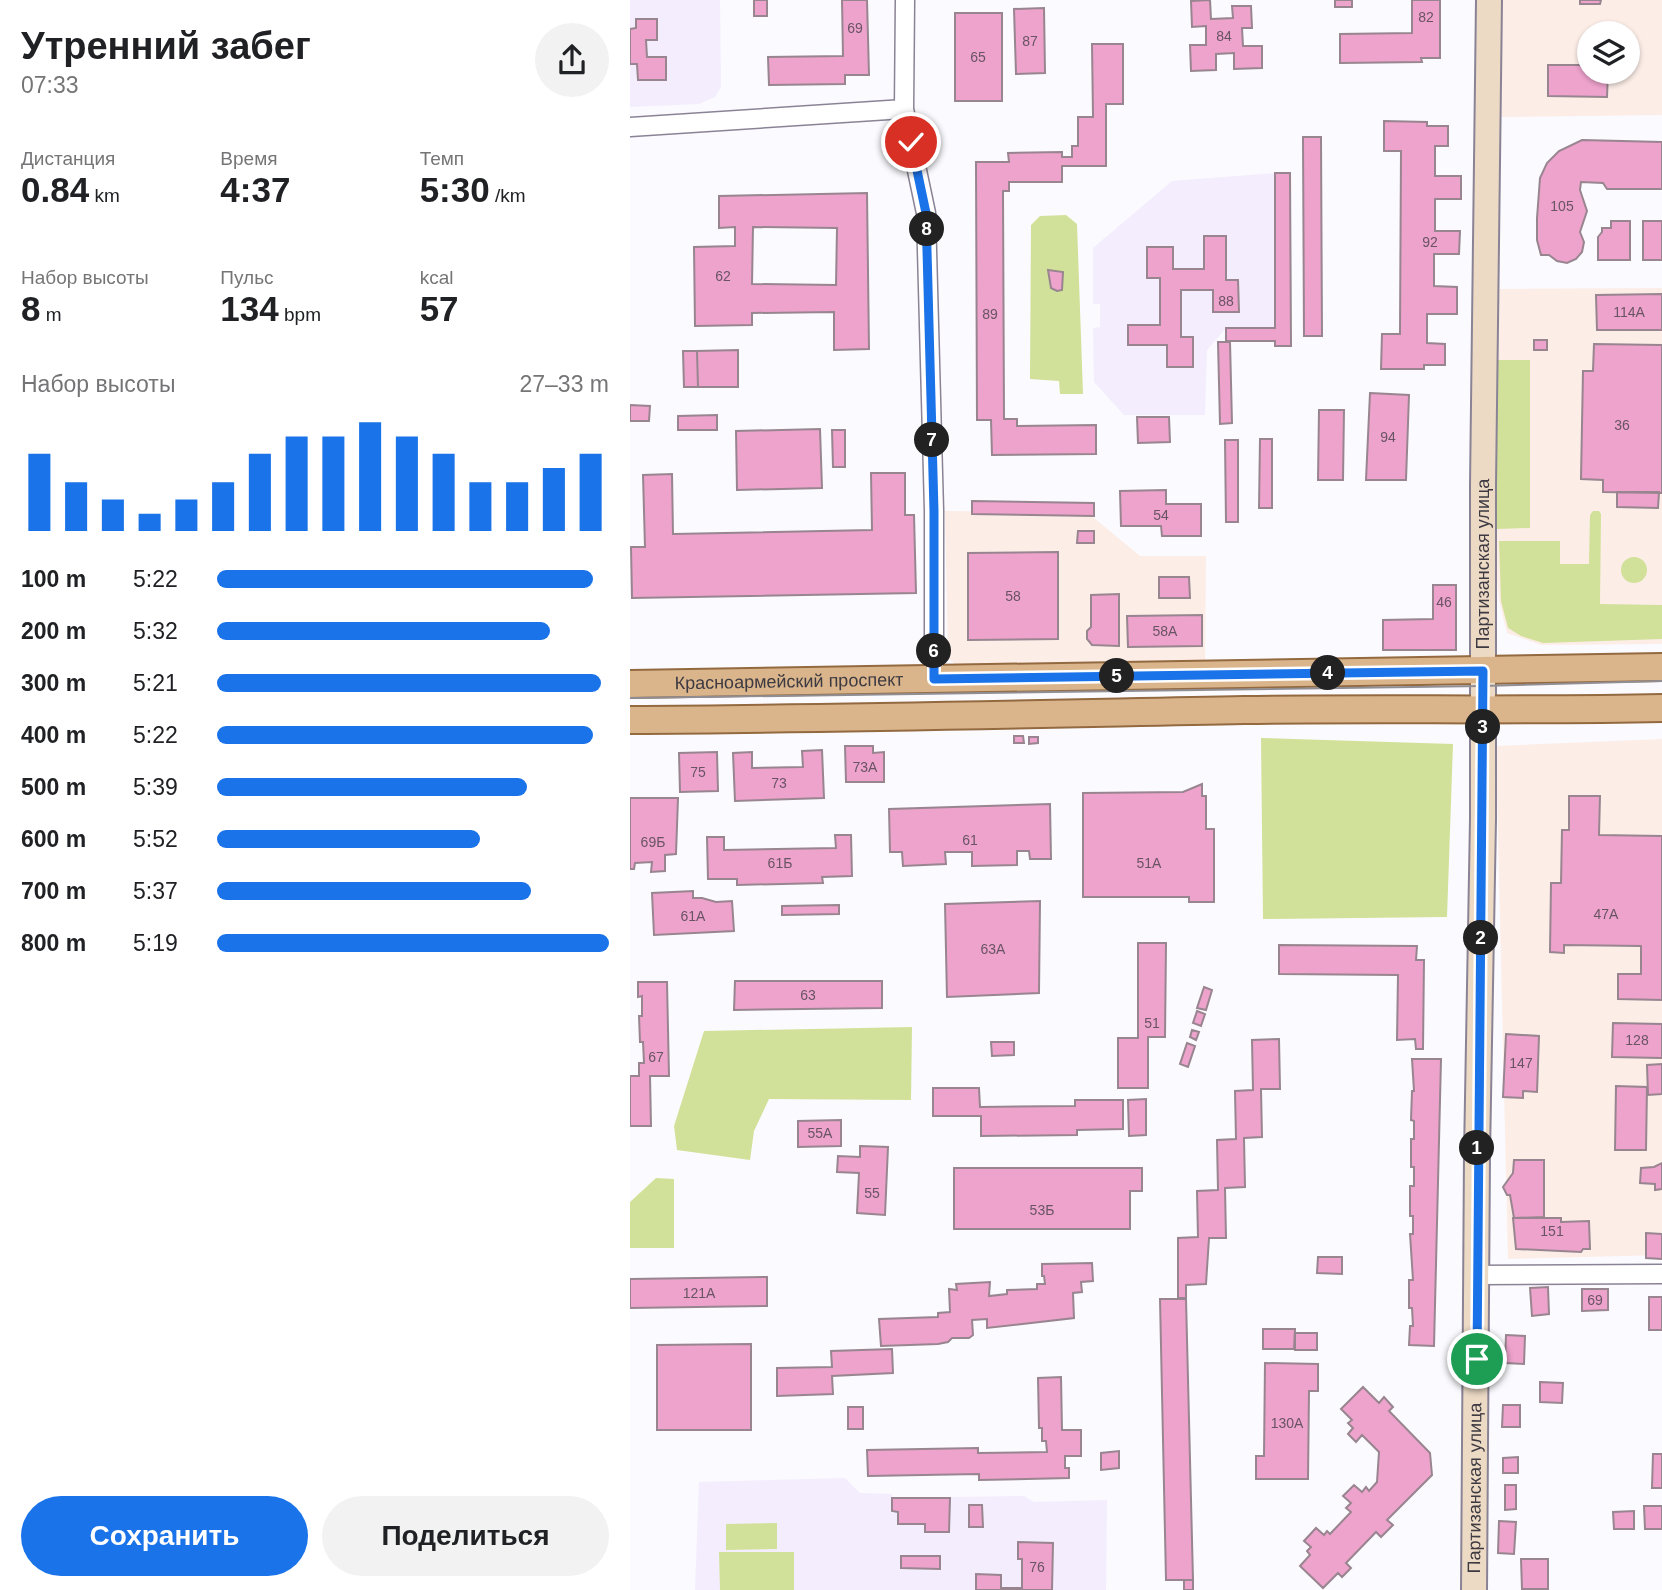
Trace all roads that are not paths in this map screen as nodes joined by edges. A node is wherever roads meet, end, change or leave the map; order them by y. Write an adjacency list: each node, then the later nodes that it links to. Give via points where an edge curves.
1 (905, 0): 3 (street)
2 (1489, 0): 6 (main road, Партизанская улица)
3 (904, 109): 4 (street); 7 (street, via 926,213)
4 (630, 127)
5 (1662, 667): 6 (main road, Красноармейский проспект)
6 (1483, 671): 7 (main road, Красноармейский проспект); 11 (main road, Партизанская улица)
7 (934, 679): 8 (main road, Красноармейский проспект)
8 (809, 681): 9 (main road, Красноармейский проспект); 12 (main road)
9 (630, 684)
10 (1662, 708): 11 (main road, Красноармейский проспект)
11 (1483, 711): 12 (main road, Красноармейский проспект, via 1245,710); 15 (main road, Партизанская улица)
12 (810, 719): 13 (main road, Красноармейский проспект)
13 (630, 720)
14 (1662, 1274): 15 (street)
15 (1478, 1275): 16 (main road, Партизанская улица)
16 (1474, 1590)

